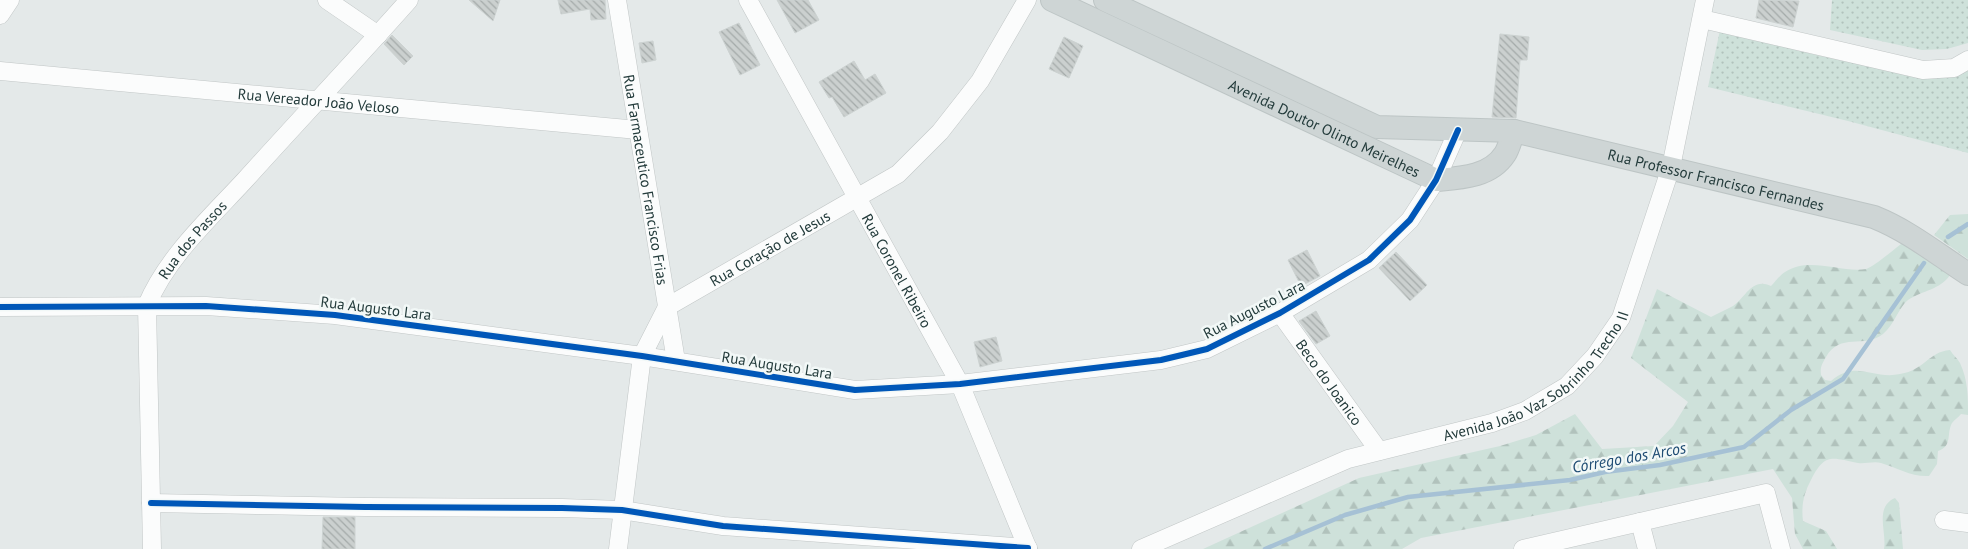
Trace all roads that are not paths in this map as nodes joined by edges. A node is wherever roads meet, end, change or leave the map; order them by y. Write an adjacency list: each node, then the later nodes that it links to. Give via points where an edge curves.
1 (10, 0): 10 (street)
2 (327, 0): 12 (street)
3 (409, 0): 12 (street, Rua dos Passos)
4 (617, 0): 18 (street, Rua Farmaceutico Francisco Frias)
5 (748, 0): 23 (street, Rua Coronel Ribeiro)
6 (1028, 0): 23 (street, Rua Coração de Jesus, via 980,81 940,132 898,174)
7 (1052, 0): 15 (main road, Avenida Doutor Olinto Meirelhes)
8 (1105, 0): 13 (main road, Avenida Doutor Olinto Meirelhes)
9 (1705, 0): 11 (street, Avenida João Vaz Sobrinho Trecho II)
10 (0, 16)
11 (1702, 19): 14 (street, via 1923,70 1954,68); 21 (street, Avenida João Vaz Sobrinho Trecho II)
12 (378, 35): 17 (street, Rua dos Passos)
13 (1201, 45): 15 (main road); 19 (main road, Avenida Doutor Olinto Meirelhes, via 1378,127)
14 (1968, 60)
15 (1192, 66): 22 (main road, Avenida Doutor Olinto Meirelhes)
16 (0, 71): 17 (street, Rua Vereador João Veloso)
17 (317, 101): 18 (street, Rua Vereador João Veloso); 25 (street, Rua dos Passos, via 166,268)
18 (638, 130): 27 (street, Rua Farmaceutico Francisco Frias)
19 (1458, 130): 20 (main road, Avenida Doutor Olinto Meirelhes); 22 (street, Rua Augusto Lara)
20 (1514, 132): 21 (main road, Rua Professor Francisco Fernandes); 22 (main road, Avenida Doutor Olinto Meirelhes, via 1505,154 1487,171)
21 (1671, 167): 24 (main road, Rua Professor Francisco Fernandes, via 1874,217 1914,237); 32 (street, Avenida João Vaz Sobrinho Trecho II, via 1621,318 1595,356 1566,386 1525,411 1492,423)
22 (1436, 180): 28 (street, Rua Augusto Lara, via 1410,220 1369,260)
23 (856, 198): 27 (street, Rua Coração de Jesus); 31 (street, Rua Coronel Ribeiro)
24 (1965, 272)
25 (147, 305): 26 (street, Rua Augusto Lara); 29 (street, Rua Augusto Lara, via 335,315); 33 (street, Rua dos Passos)
26 (0, 307)
27 (668, 307): 29 (street); 30 (street, Rua Farmaceutico Francisco Frias)
28 (1280, 312): 31 (street, Rua Augusto Lara, via 1207,349 1161,360); 32 (street, Beco do Joanico)
29 (642, 356): 30 (street, Rua Augusto Lara); 34 (street)
30 (676, 361): 31 (street, Rua Augusto Lara, via 855,390)
31 (960, 384): 40 (street, Rua Coronel Ribeiro)
32 (1379, 451): 41 (street, Avenida João Vaz Sobrinho Trecho II, via 1348,459)
33 (152, 503): 34 (street); 38 (street, Rua dos Passos)
34 (622, 510): 39 (street); 40 (street, via 722,526)
35 (1944, 520): 37 (street)
36 (1640, 522): 42 (street); 43 (street); 44 (street, via 1766,494)
37 (1968, 523)
38 (152, 549)
39 (618, 549)
40 (1028, 549)
41 (1141, 549)
42 (1523, 549)
43 (1647, 549)
44 (1781, 549)

